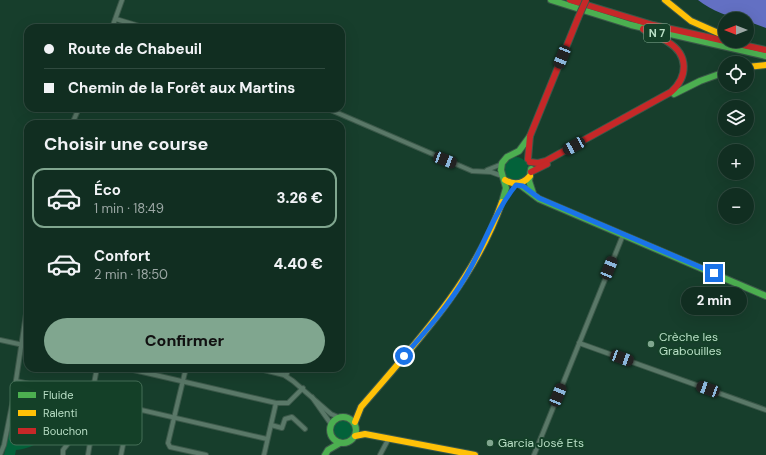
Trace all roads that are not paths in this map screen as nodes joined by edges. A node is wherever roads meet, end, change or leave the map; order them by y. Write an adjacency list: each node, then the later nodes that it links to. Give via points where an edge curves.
1 (122, 0): 6 (street)
2 (551, 0): 9 (main road, N 7)
3 (570, 0): 11 (main road, N 7, via 653,25)
4 (586, 0): 19 (main road, bridge)
5 (665, 0): 10 (main road, via 691,21)
6 (116, 19): 7 (street); 8 (street)
7 (114, 24)
8 (133, 24)
9 (643, 29): 14 (main road, N 7); 21 (main road, via 668,42 681,53 685,69 680,84 671,92 546,161)
10 (718, 33)
11 (718, 39)
12 (754, 47): 13 (main road, N 7)
13 (766, 50)
14 (766, 56)
15 (766, 66): 16 (main road)
16 (754, 67)
17 (718, 75): 24 (main road, via 687,87)
18 (335, 112): 23 (street, via 472,171)
19 (530, 136): 20 (main road); 21 (main road)
20 (514, 154): 21 (main road, via 519,154); 22 (main road, via 507,157)
21 (529, 161): 24 (main road)
22 (502, 164): 23 (street); 25 (main road)
23 (483, 172): 25 (street, via 495,172)
24 (530, 174): 26 (main road); 27 (main road, via 530,186)
25 (504, 178): 26 (main road); 28 (main road, via 505,193)
26 (518, 184): 27 (main road, via 527,188); 28 (main road)
27 (536, 197): 29 (main road)
28 (500, 207): 46 (main road, via 466,277)
29 (623, 235): 30 (main road); 33 (street)
30 (766, 296)
31 (24, 326): 34 (street)
32 (0, 340): 34 (street)
33 (579, 343): 49 (street); 75 (street)
34 (21, 344): 35 (street); 41 (street)
35 (24, 345)
36 (142, 372): 42 (street)
37 (185, 372): 42 (street)
38 (271, 372): 40 (street)
39 (288, 372): 40 (street)
40 (286, 376): 43 (street)
41 (16, 381)
42 (183, 382): 45 (street); 52 (street)
43 (303, 388): 44 (street); 45 (street, via 287,404)
44 (312, 397): 50 (street); 53 (street)
45 (276, 404): 54 (street)
46 (361, 407): 51 (main road); 55 (main road)
47 (10, 408): 67 (street)
48 (142, 410): 52 (street)
49 (766, 410)
50 (338, 417): 51 (main road); 53 (main road)
51 (348, 417): 55 (main road)
52 (175, 418): 61 (street); 71 (street, via 168,443 170,447)
53 (331, 424): 58 (main road)
54 (271, 425): 56 (street, via 282,430 285,419 292,417); 61 (street)
55 (356, 425): 57 (main road); 59 (main road)
56 (305, 429)
57 (365, 434): 59 (main road); 60 (main road)
58 (332, 436): 62 (main road); 66 (main road)
59 (355, 436): 62 (main road, via 349,442)
60 (389, 438): 73 (street); 74 (main road)
61 (267, 439): 72 (street)
62 (340, 443): 66 (main road)
63 (67, 445): 68 (street)
64 (90, 445): 69 (street)
65 (123, 445): 70 (street)
66 (327, 453)
67 (0, 454)
68 (63, 455)
69 (88, 455)
70 (122, 455)
71 (206, 455)
72 (264, 455)
73 (380, 455)
74 (475, 455)
75 (534, 455)

